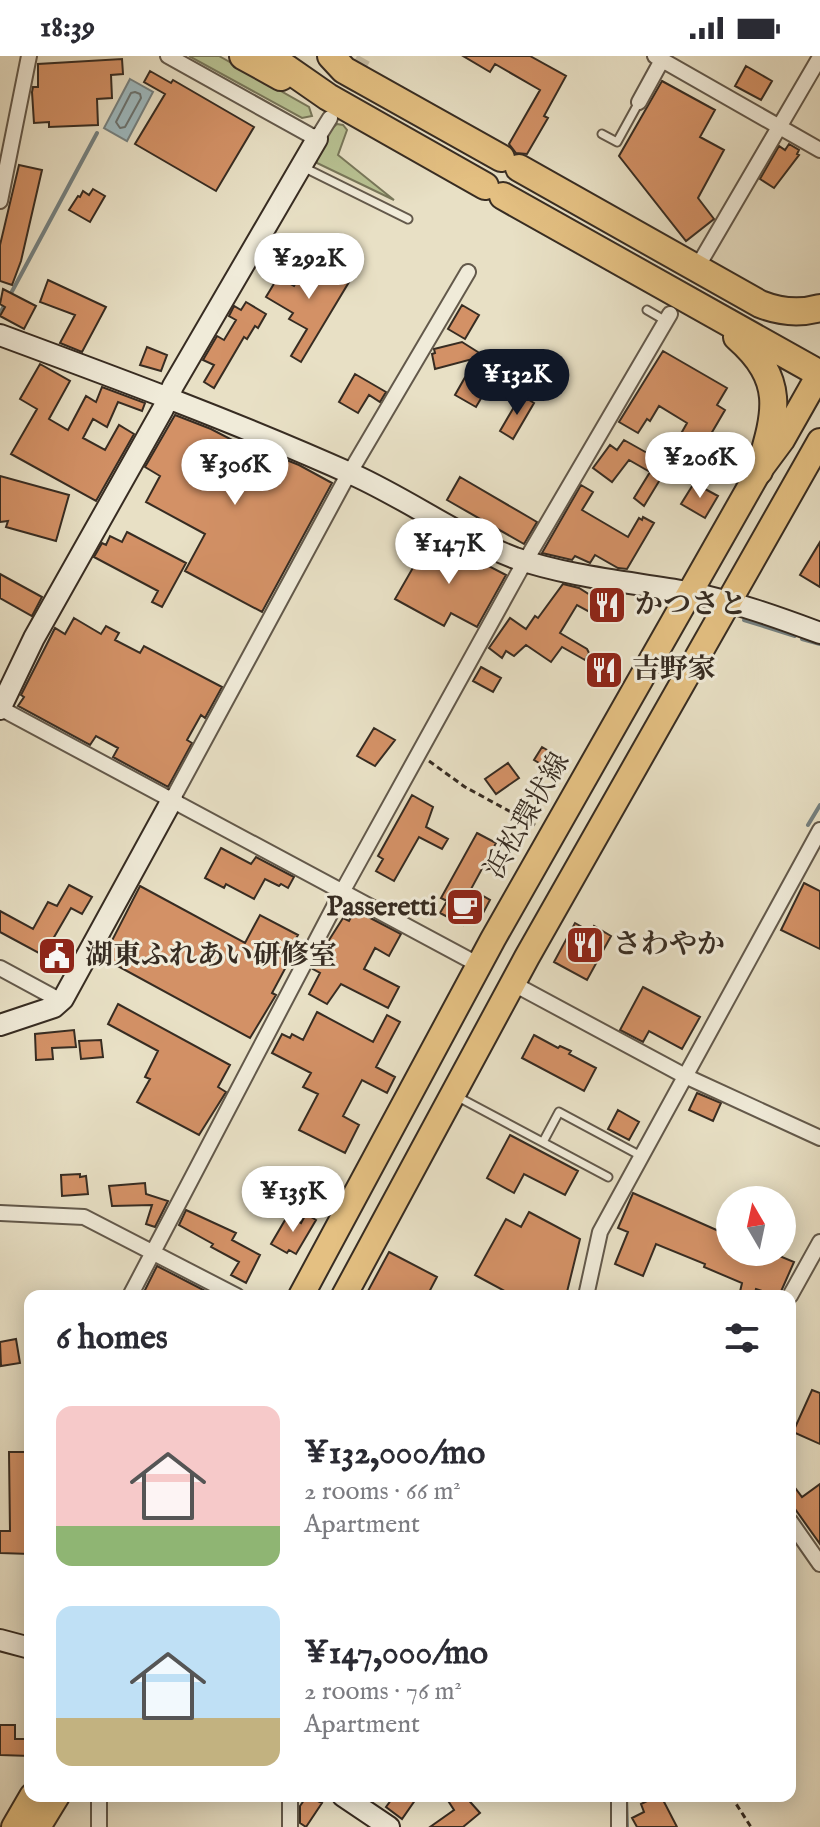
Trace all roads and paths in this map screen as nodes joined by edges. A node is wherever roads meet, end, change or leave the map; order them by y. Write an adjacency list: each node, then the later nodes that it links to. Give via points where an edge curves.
1 (29, 56): 16 (street)
2 (168, 56): 13 (street)
3 (243, 56): 10 (highway)
4 (269, 56): 10 (highway)
5 (300, 56): 8 (highway, via 320,68)
6 (820, 57): 11 (street)
7 (659, 58): 9 (street); 11 (street)
8 (337, 63): 17 (highway)
9 (639, 102): 12 (lane, via 617,142)
10 (329, 108): 13 (street); 23 (highway, via 494,191)
11 (780, 127): 14 (street); 19 (street)
12 (602, 134)
13 (317, 139): 15 (street)
14 (820, 150)
15 (301, 166): 18 (lane); 28 (street)
16 (0, 201)
17 (597, 212): 21 (highway, via 760,304 799,312); 26 (highway, via 637,250)
18 (408, 219)
19 (702, 259)
20 (468, 272): 31 (street)
21 (820, 308)
22 (647, 310): 24 (lane)
23 (707, 311): 27 (highway); 30 (highway, via 760,361 772,387 774,415)
24 (668, 318): 32 (street)
25 (0, 335): 28 (street)
26 (820, 354)
27 (820, 374): 30 (main road, 浜松環状線)
28 (168, 397): 31 (street); 36 (street)
29 (820, 441): 34 (main road)
30 (759, 471): 33 (main road, 浜松環状線)
31 (350, 473): 32 (street); 38 (street)
32 (526, 561): 33 (street); 37 (street)
33 (690, 593): 34 (street); 42 (main road, 浜松環状線)
34 (728, 602): 35 (street); 44 (main road)
35 (820, 633)
36 (0, 708): 38 (street)
37 (419, 756): 39 (path); 41 (street)
38 (172, 800): 41 (street); 45 (street)
39 (537, 826)
40 (820, 830): 47 (street)
41 (343, 892): 42 (street); 55 (street)
42 (479, 965): 58 (main road, 浜松環状線)
43 (0, 968): 45 (street)
44 (512, 983): 47 (street); 48 (main road)
45 (61, 1001): 46 (street)
46 (0, 1025)
47 (685, 1076): 49 (street); 51 (street)
48 (453, 1094): 50 (lane); 59 (main road)
49 (820, 1138)
50 (543, 1142): 51 (lane, via 559,1112); 52 (lane)
51 (641, 1156): 60 (street, via 600,1232)
52 (608, 1177)
53 (0, 1213): 55 (street, via 84,1217)
54 (820, 1242): 61 (street)
55 (153, 1252): 56 (street); 57 (street)
56 (133, 1290)
57 (226, 1290)
58 (304, 1290)
59 (347, 1290)
60 (587, 1290)
61 (793, 1290)
62 (796, 1530): 63 (street)
63 (820, 1564)
64 (0, 1640): 65 (street)
65 (24, 1646)
66 (29, 1802): 73 (main road)
67 (53, 1802): 74 (main road)
68 (99, 1802): 75 (street)
69 (290, 1802): 76 (street)
70 (363, 1802): 77 (street)
71 (619, 1802): 78 (street)
72 (735, 1802): 79 (path)
73 (14, 1827)
74 (38, 1827)
75 (99, 1827)
76 (290, 1827)
77 (389, 1827)
78 (619, 1827)
79 (751, 1827)

